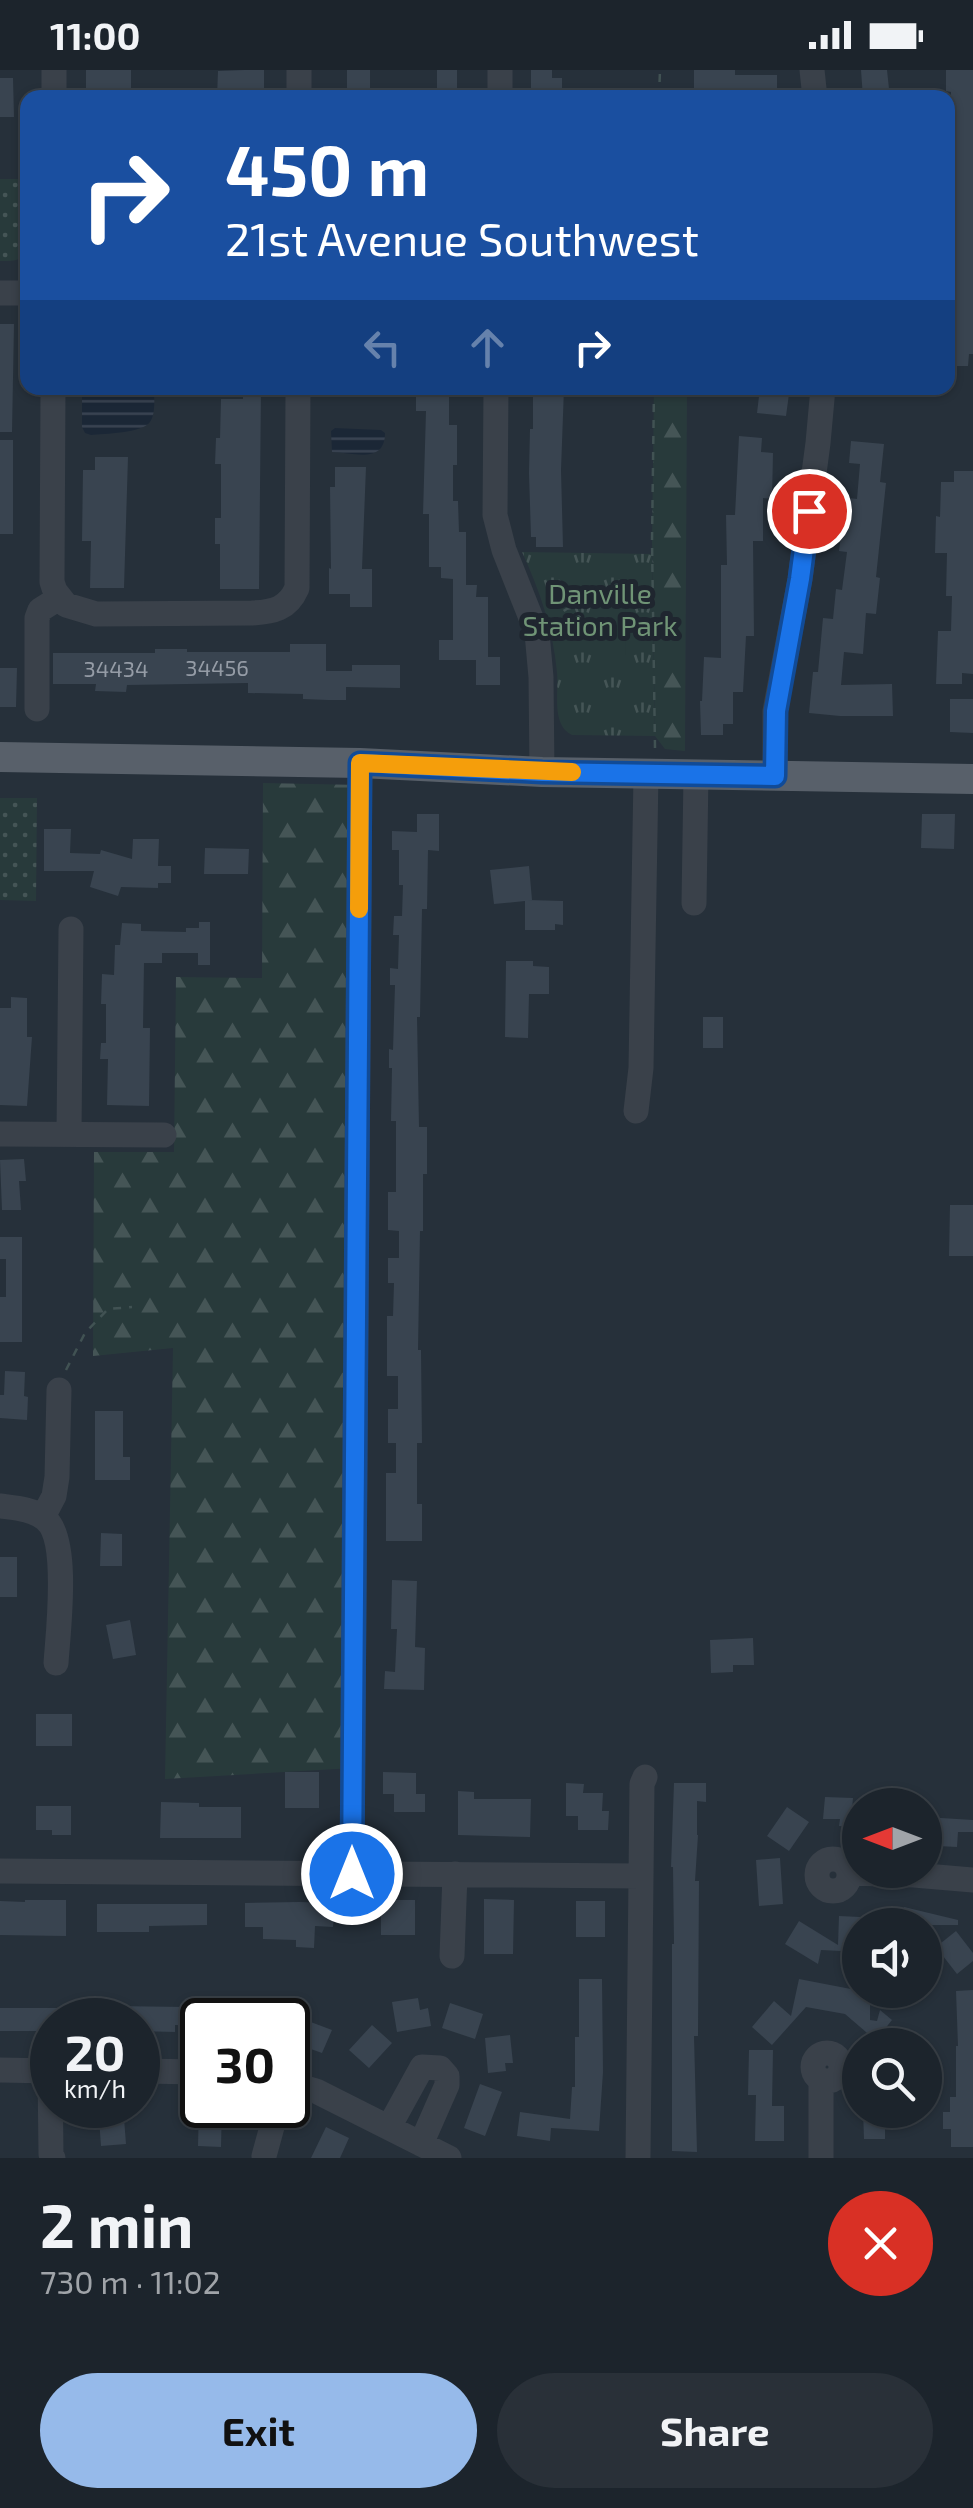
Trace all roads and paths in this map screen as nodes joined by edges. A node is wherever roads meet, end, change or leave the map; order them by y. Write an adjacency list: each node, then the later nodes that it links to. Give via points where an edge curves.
1 (53, 395): 7 (street, via 52,582)
2 (298, 395): 7 (street, via 297,588 291,600 246,614 96,614)
3 (496, 395): 10 (street, via 495,515)
4 (654, 395): 15 (path)
5 (822, 395): 17 (street, via 776,711)
6 (573, 595): 8 (path)
7 (63, 602): 11 (street, via 40,610 37,618)
8 (572, 608): 9 (path); 10 (path, via 554,628)
9 (597, 626)
10 (538, 633): 14 (street)
11 (37, 709)
12 (0, 757): 13 (main road)
13 (360, 763): 14 (main road); 32 (street)
14 (542, 772): 15 (main road)
15 (650, 774): 16 (main road); 21 (street)
16 (696, 774): 17 (main road); 19 (street)
17 (775, 776): 18 (main road)
18 (973, 779)
19 (694, 902)
20 (71, 929): 23 (street)
21 (636, 1111)
22 (0, 1134): 23 (street)
23 (69, 1134): 24 (street)
24 (164, 1135)
25 (132, 1307): 26 (path, via 108,1308 85,1333)
26 (59, 1390): 28 (street, via 57,1477)
27 (0, 1506): 28 (street)
28 (46, 1520): 29 (street, via 60,1548)
29 (56, 1663)
30 (645, 1777): 34 (street)
31 (0, 1871): 32 (street)
32 (352, 1874): 33 (street)
33 (456, 1874): 34 (street); 37 (street)
34 (641, 1876): 49 (street)
35 (942, 1877): 36 (street)
36 (973, 1880)
37 (452, 1956)
38 (0, 2070): 39 (street)
39 (30, 2071)
40 (821, 2080): 50 (street)
41 (310, 2088): 42 (street)
42 (389, 2127): 45 (street); 45 (street, via 422,2066 440,2068 447,2084)
43 (51, 2128): 47 (street)
44 (271, 2128): 46 (street)
45 (421, 2144): 48 (street)
46 (262, 2157)
47 (53, 2158)
48 (449, 2158)
49 (638, 2158)
50 (820, 2158)

